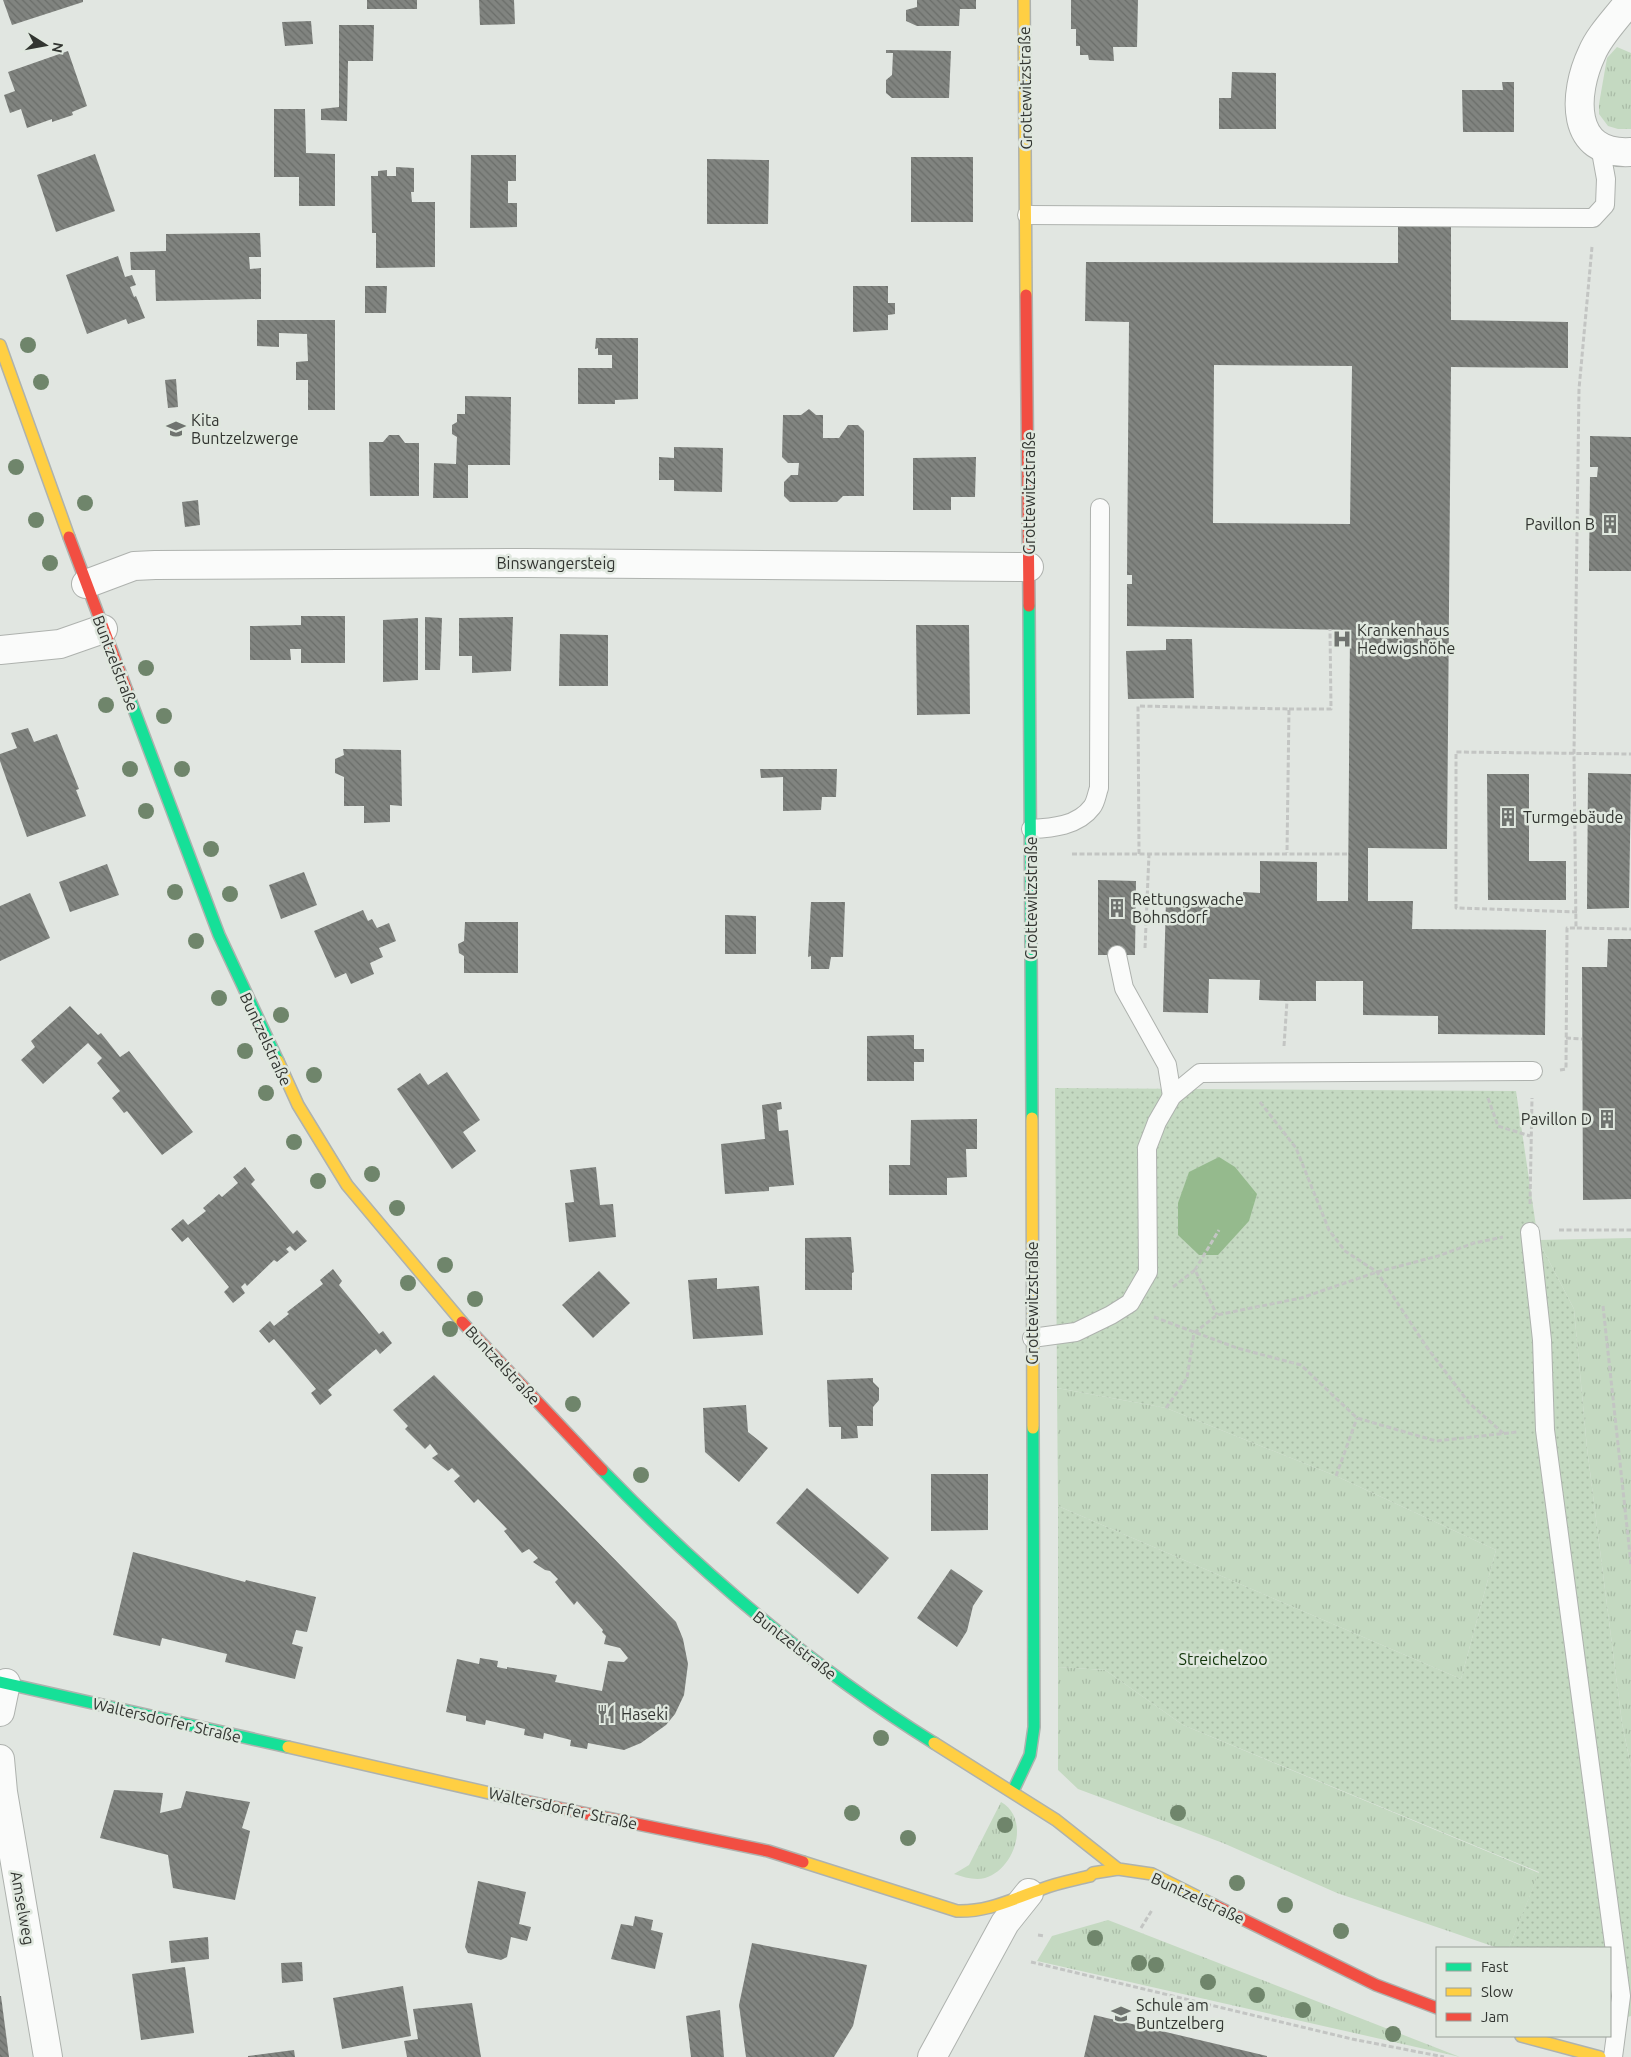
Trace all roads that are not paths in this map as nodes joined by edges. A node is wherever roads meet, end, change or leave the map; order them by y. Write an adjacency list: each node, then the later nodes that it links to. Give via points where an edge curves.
1 (1024, 0): 5 (street, Grottewitzstraße)
2 (1630, 0): 3 (street, via 1592,51 1583,78 1578,106 1581,121 1588,135)
3 (1600, 146): 4 (street); 5 (lane, via 1606,179 1605,205 1593,218)
4 (1631, 152)
5 (1027, 215): 8 (street, Grottewitzstraße)
6 (0, 345): 9 (street, Buntzelstraße)
7 (1100, 508): 12 (lane, via 1099,788 1092,807 1073,823)
8 (1029, 568): 9 (street, Binswangersteig, via 526,563 155,565 134,566); 12 (street, Grottewitzstraße)
9 (86, 584): 10 (street, Buntzelstraße)
10 (103, 629): 11 (street, via 60,644); 21 (street, Buntzelstraße, via 216,927 242,987 298,1105 347,1185 478,1340 656,1526 757,1616 879,1709)
11 (0, 650)
12 (1031, 829): 17 (street, Grottewitzstraße)
13 (1117, 955): 15 (lane, via 1124,988 1167,1065)
14 (1533, 1071): 15 (lane, via 1200,1073)
15 (1172, 1096): 17 (lane, via 1147,1148 1148,1272 1130,1303 1111,1315 1076,1332)
16 (1530, 1232): 29 (lane, via 1542,1340 1545,1430 1621,1996)
17 (1032, 1338): 21 (street, Grottewitzstraße, via 1033,1738 1028,1763)
18 (3, 1683): 19 (street); 23 (street, Waltersdorfer Straße, via 768,1851 957,1911 989,1911)
19 (0, 1712)
20 (0, 1759): 26 (street, Amselweg)
21 (1013, 1792): 22 (street, Buntzelstraße, via 1056,1820)
22 (1118, 1869): 23 (street, Waltersdorfer Straße, via 1093,1873); 24 (street, Buntzelstraße, via 1152,1874 1376,1985)
23 (1029, 1893): 27 (street, via 1006,1923)
24 (1436, 2008)
25 (1525, 2037): 28 (street)
26 (48, 2057)
27 (932, 2057)
28 (1600, 2057)
29 (1613, 2057)

